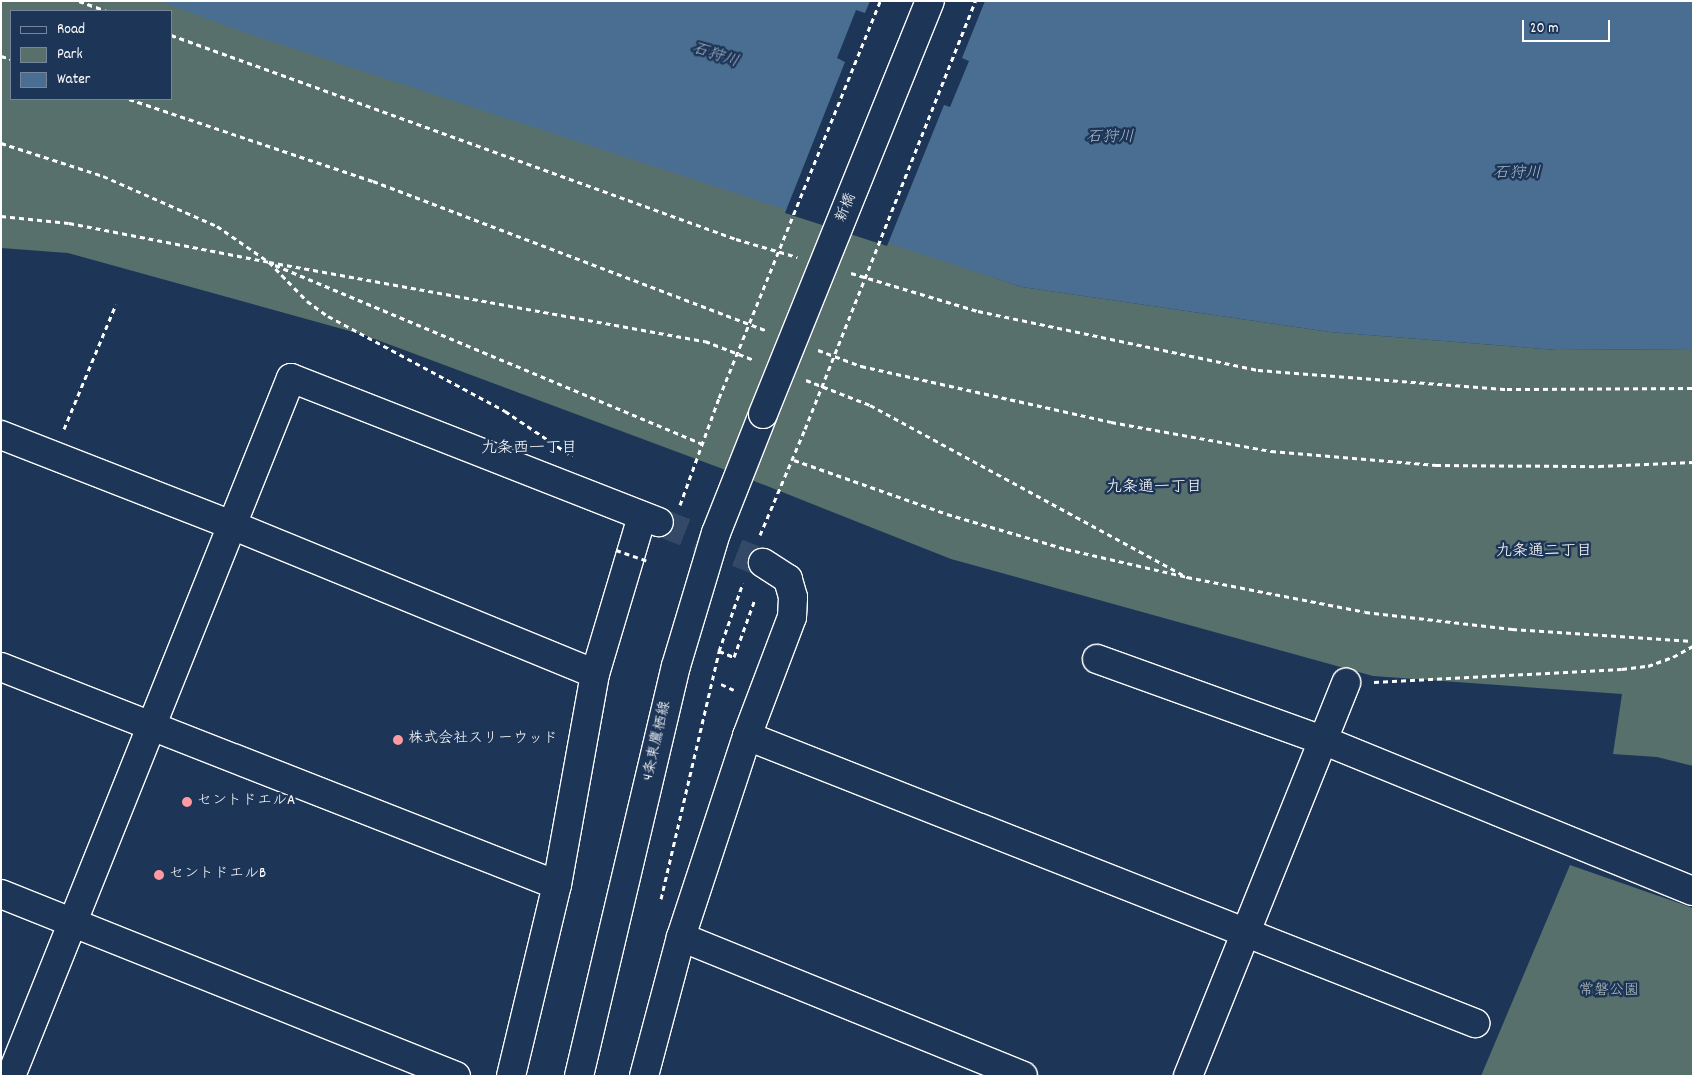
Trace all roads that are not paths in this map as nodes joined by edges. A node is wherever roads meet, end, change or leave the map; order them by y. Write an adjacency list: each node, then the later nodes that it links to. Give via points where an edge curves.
1 (930, 1): 2 (street, 新橋, bridge)
2 (764, 414): 23 (street, 4条東鷹栖線, via 716,532 676,666)
3 (1, 435): 4 (street)
4 (232, 525): 8 (street); 8 (street, via 291,378 576,488 651,519); 10 (street)
5 (755, 560): 11 (street, via 788,578 793,597 792,617)
6 (1097, 659): 12 (street)
7 (1, 667): 10 (street)
8 (594, 674): 13 (street)
9 (1346, 683): 12 (street)
10 (152, 725): 13 (street); 16 (street)
11 (747, 736): 17 (street); 18 (street)
12 (1325, 741): 14 (street); 17 (street)
13 (557, 885): 22 (street)
14 (1693, 891)
15 (1, 894): 16 (street)
16 (73, 922): 20 (street); 21 (street)
17 (1248, 933): 19 (street); 26 (street)
18 (681, 937): 24 (street); 25 (street)
19 (1475, 1023)
20 (12, 1076)
21 (456, 1076)
22 (511, 1076)
23 (579, 1076)
24 (644, 1076)
25 (1023, 1076)
26 (1188, 1076)

